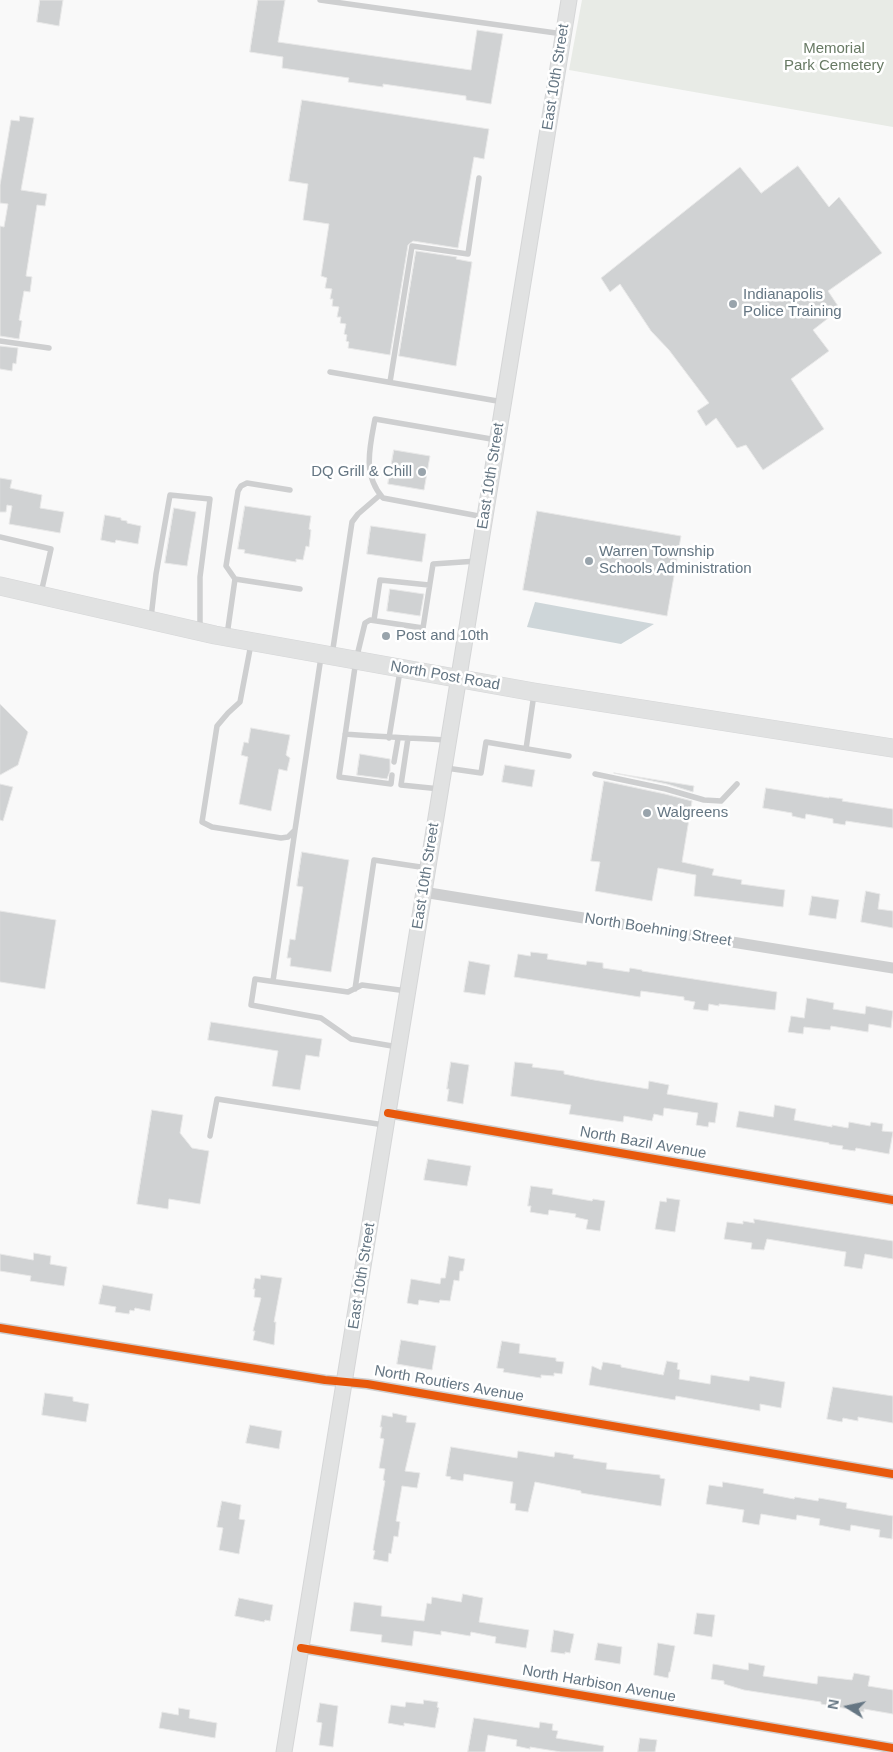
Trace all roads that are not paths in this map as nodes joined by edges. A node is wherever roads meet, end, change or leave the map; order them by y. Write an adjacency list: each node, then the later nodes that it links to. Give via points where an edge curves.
1 (320, 0): 3 (lane)
2 (569, 0): 3 (main road, East 10th Street)
3 (563, 34): 9 (main road, East 10th Street)
4 (479, 178): 8 (lane, via 468,254 412,246)
5 (0, 341): 6 (lane)
6 (49, 348)
7 (330, 372): 8 (lane)
8 (390, 382): 9 (lane)
9 (503, 402): 10 (main road, East 10th Street)
10 (497, 440): 12 (lane, via 375,419 368,460 371,478); 13 (main road, East 10th Street)
11 (290, 490): 16 (lane, via 247,483 241,486 226,566)
12 (380, 495): 13 (lane); 26 (lane, via 352,522)
13 (484, 517): 15 (main road, East 10th Street)
14 (0, 537): 20 (lane, via 51,549)
15 (477, 561): 17 (lane, via 432,564); 29 (main road, East 10th Street)
16 (235, 579): 19 (lane); 24 (lane)
17 (429, 585): 22 (lane, via 380,580); 22 (lane, via 423,628)
18 (0, 586): 20 (main road, North Post Road)
19 (300, 589)
20 (41, 595): 21 (main road, North Post Road)
21 (151, 620): 23 (main road, North Post Road); 23 (lane, via 170,495 210,499 200,577)
22 (374, 620): 27 (lane, via 365,623)
23 (200, 632): 24 (main road, North Post Road)
24 (226, 637): 25 (main road, North Post Road)
25 (252, 642): 26 (main road, North Post Road); 47 (lane, via 240,702 217,726 202,822 212,828 281,838 288,837)
26 (327, 655): 27 (main road, North Post Road); 47 (lane)
27 (356, 660): 28 (main road, North Post Road); 31 (lane)
28 (401, 668): 29 (main road, North Post Road); 32 (lane)
29 (458, 678): 30 (main road, North Post Road); 35 (main road, East 10th Street)
30 (534, 692): 36 (main road, North Post Road); 37 (lane)
31 (345, 734): 32 (lane); 43 (lane, via 338,777)
32 (389, 738): 34 (lane)
33 (408, 738): 34 (lane); 35 (lane); 45 (lane)
34 (398, 739): 39 (lane)
35 (448, 740): 40 (main road, East 10th Street)
36 (893, 748)
37 (526, 749): 38 (lane); 40 (lane, via 486,742 481,772)
38 (569, 756)
39 (394, 762)
40 (444, 768): 46 (main road, East 10th Street)
41 (594, 774): 44 (lane, via 704,800 722,801)
42 (392, 775): 43 (lane)
43 (391, 784): 45 (lane)
44 (737, 784)
45 (401, 786): 46 (lane)
46 (440, 789): 48 (main road, East 10th Street)
47 (295, 830): 51 (lane)
48 (427, 868): 49 (main road, East 10th Street); 52 (lane, via 374,860)
49 (423, 892): 50 (street, North Boehning Street); 53 (main road, East 10th Street)
50 (893, 968)
51 (273, 982): 52 (lane, via 348,992); 54 (lane, via 255,979 251,1005 321,1018 351,1039)
52 (354, 989): 53 (lane, via 362,985)
53 (407, 992): 54 (main road, East 10th Street)
54 (398, 1046): 55 (main road, East 10th Street)
55 (387, 1119): 56 (lane, via 217,1100); 57 (street, North Bazil Avenue); 59 (main road, East 10th Street)
56 (210, 1136)
57 (893, 1200)
58 (0, 1328): 59 (street, North Routiers Avenue)
59 (345, 1382): 60 (street, North Routiers Avenue); 61 (main road, East 10th Street)
60 (893, 1474)
61 (301, 1648): 62 (street, North Harbison Avenue); 63 (main road, East 10th Street)
62 (893, 1748)
63 (284, 1752)

